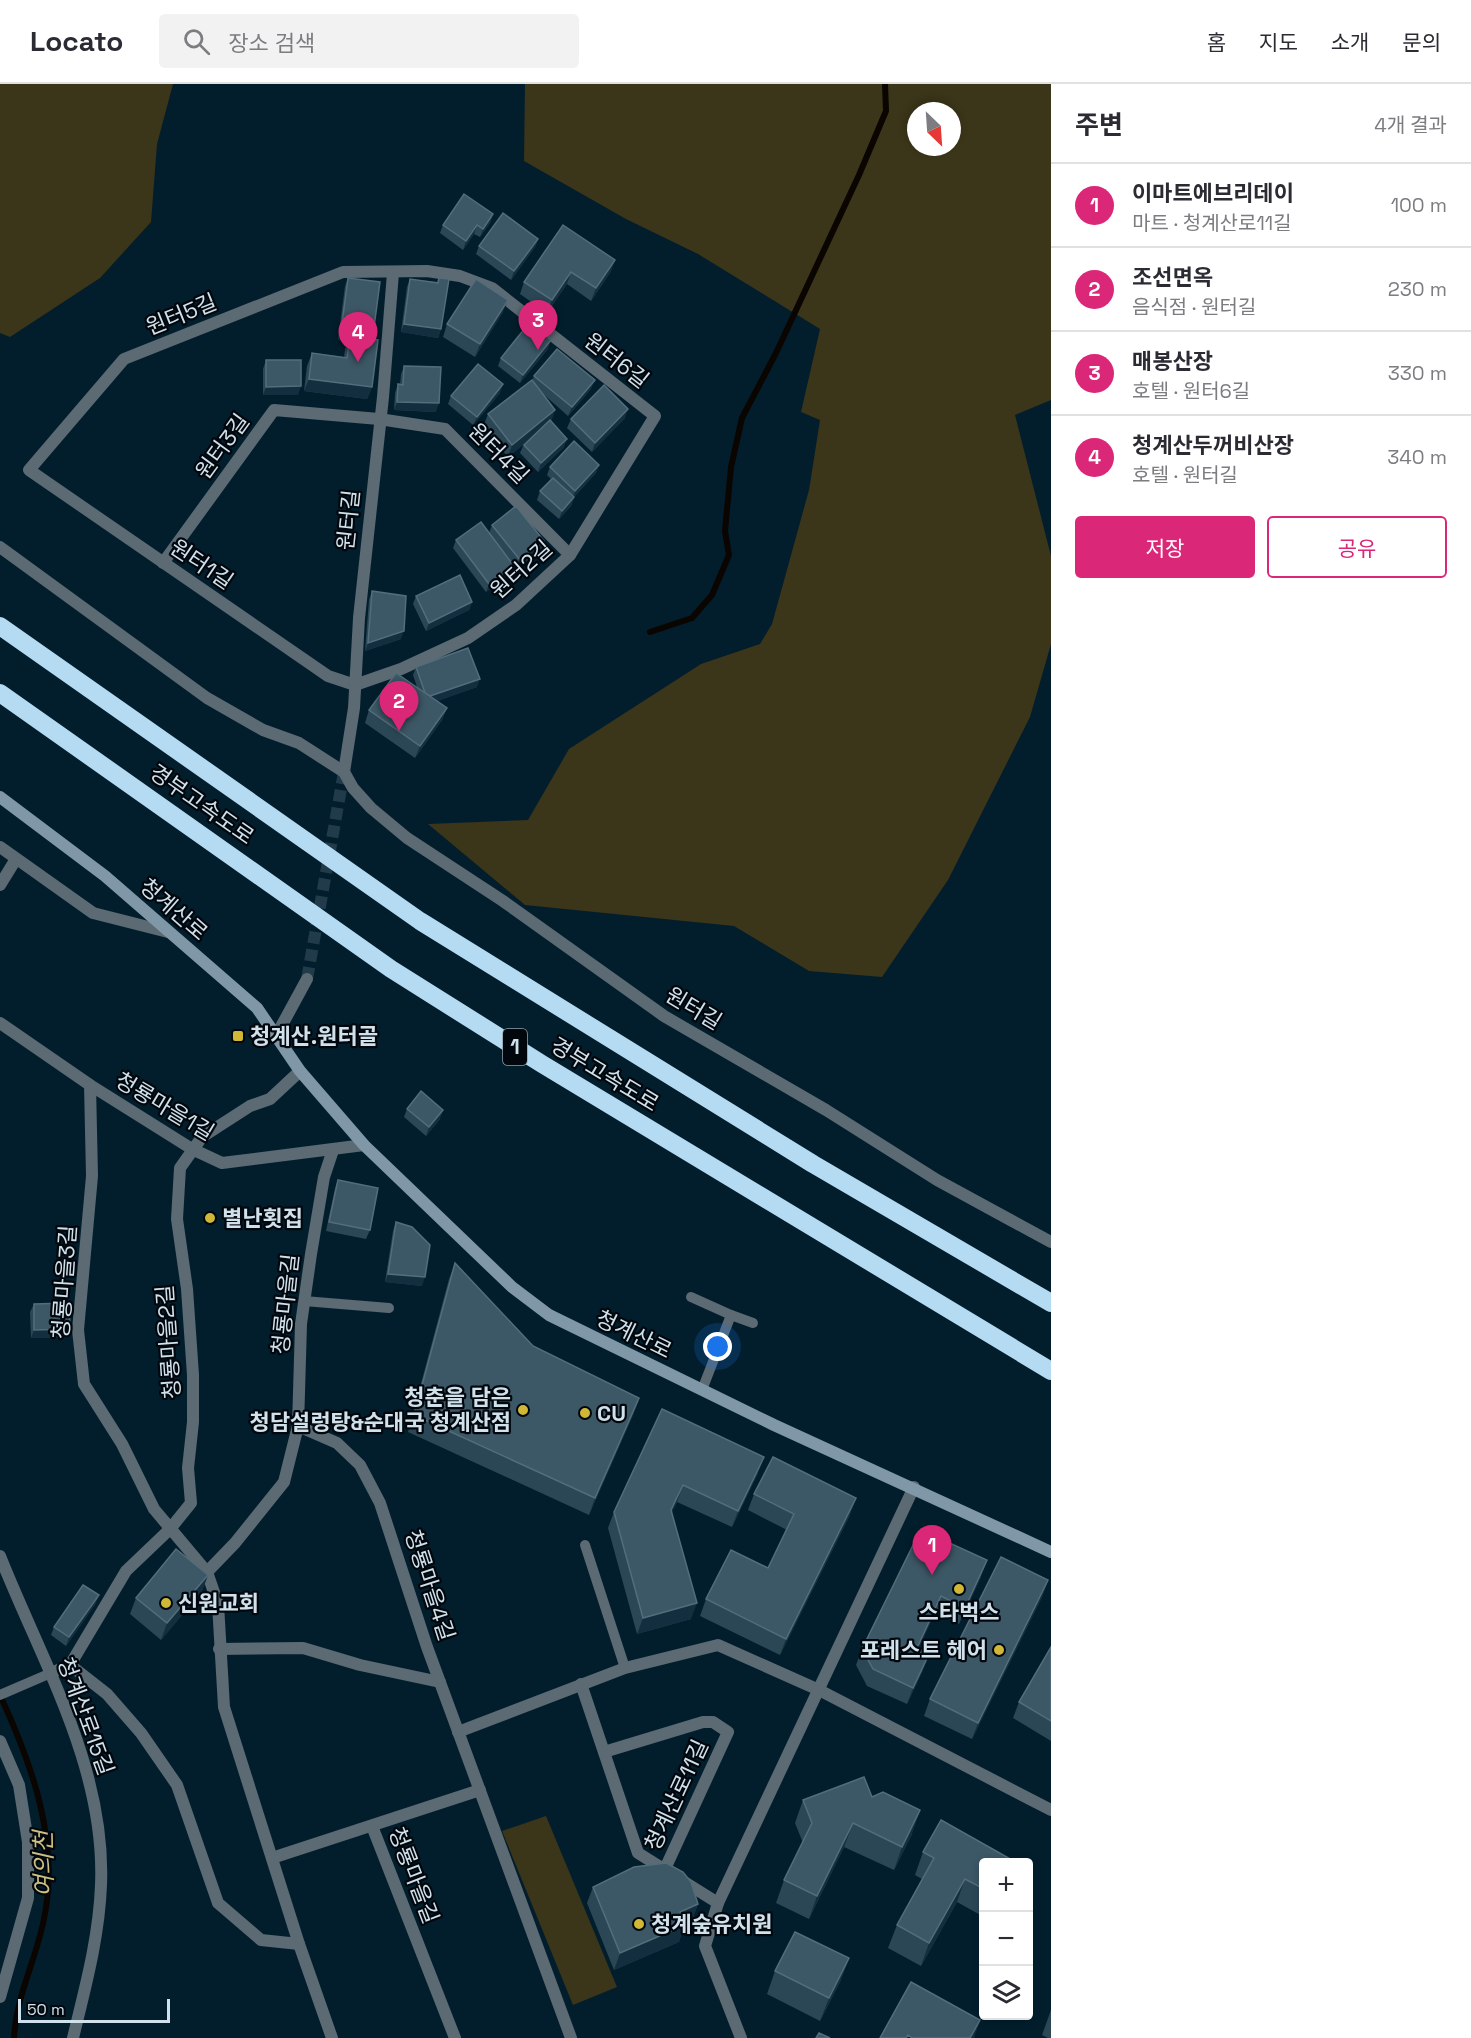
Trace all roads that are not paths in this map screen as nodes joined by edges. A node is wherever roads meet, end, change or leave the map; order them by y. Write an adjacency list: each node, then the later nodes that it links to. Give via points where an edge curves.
1 (393, 273): 2 (street, 원터6길, via 460,276 492,288); 3 (street, 원터길); 4 (street, 원터5길, via 343,272 124,359)
2 (655, 416): 6 (street, 원터2길)
3 (379, 419): 6 (street, 원터4길, via 445,429); 7 (street, 원터3길, via 274,410); 9 (street, 원터길)
4 (29, 470): 7 (street, 원터1길)
5 (0, 547): 11 (street, 원터길, via 207,698 263,730 299,743)
6 (570, 555): 9 (street, 원터2길, via 516,605 468,638)
7 (163, 563): 9 (street, 원터1길, via 328,676)
8 (0, 626): 28 (highway, 경부고속도로, via 420,921 813,1164)
9 (355, 685): 11 (street, 원터길)
10 (0, 693): 32 (highway, 경부고속도로 / 1, via 391,969)
11 (344, 772): 25 (street, 원터길, via 371,808 407,838 664,1016 937,1180)
12 (0, 797): 16 (street, 청계산로, via 105,876)
13 (0, 847): 14 (street)
14 (16, 859): 15 (street); 16 (street, via 93,913)
15 (0, 885)
16 (168, 932): 19 (street, 청계산로, via 257,1008)
17 (307, 979): 19 (street)
18 (0, 1023): 21 (street, 청룡마을1길)
19 (276, 1036): 20 (street, 청계산로)
20 (300, 1071): 22 (street, 청계산로); 23 (street, via 270,1099 250,1106 202,1137)
21 (90, 1085): 23 (street, 청룡마을1길); 36 (street, 청룡마을3길, via 92,1176 78,1330 84,1384 122,1444 154,1509)
22 (364, 1145): 24 (street, 청룡마을1길); 33 (street, 청계산로, via 512,1287 549,1315)
23 (192, 1149): 24 (street, 청룡마을1길, via 222,1163); 36 (street, 청룡마을2길, via 180,1168 177,1220 193,1375 194,1422 188,1468 191,1503)
24 (333, 1150): 27 (street, 청룡마을길, via 324,1178)
25 (1051, 1242)
26 (691, 1297): 30 (lane)
27 (304, 1301): 29 (lane); 34 (street, 청룡마을길)
28 (1051, 1302)
29 (389, 1308)
30 (731, 1315): 31 (lane); 33 (lane)
31 (753, 1323)
32 (1051, 1371)
33 (702, 1390): 35 (street, 청계산로)
34 (298, 1426): 40 (street, 청룡마을길, via 284,1482 235,1544); 45 (street, 청룡마을4길, via 337,1443 360,1465 380,1503)
35 (914, 1488): 38 (street, 청계산로); 47 (street)
36 (170, 1529): 40 (street, 청룡마을3길); 42 (street, via 126,1571)
37 (585, 1545): 43 (lane)
38 (1051, 1552)
39 (0, 1556): 44 (street, 청계산로15길)
40 (207, 1572): 41 (street, via 218,1604)
41 (219, 1649): 45 (street, via 303,1648); 55 (street, via 224,1707)
42 (70, 1665): 44 (street); 58 (street, via 107,1694 141,1733 177,1785 218,1902 261,1940)
43 (625, 1668): 46 (street); 47 (street, via 718,1645)
44 (51, 1674): 48 (lane); 60 (street, 청계산로15길, via 85,1762 98,1820 101,1884 93,1955)
45 (440, 1682): 49 (street, 청룡마을4길)
46 (581, 1684): 49 (street); 51 (street, 청계산로11길)
47 (819, 1690): 53 (street); 57 (street)
48 (0, 1695)
49 (458, 1732): 52 (street, 청룡마을4길)
50 (0, 1741): 59 (street, via 19,1785 28,1842 28,1898)
51 (604, 1752): 56 (street, 청계산로11길, via 638,1853); 56 (street, 청계산로11길, via 704,1722 713,1722 728,1732)
52 (480, 1790): 54 (street); 63 (street, 청룡마을4길)
53 (1051, 1810)
54 (372, 1826): 55 (street, 청룡마을길); 62 (street, 청룡마을길)
55 (272, 1858): 58 (street)
56 (664, 1871): 57 (street)
57 (718, 1903): 64 (street, via 705,1946)
58 (299, 1944): 61 (street)
59 (0, 1997)
60 (73, 2038)
61 (332, 2038)
62 (455, 2038)
63 (571, 2038)
64 (741, 2038)

